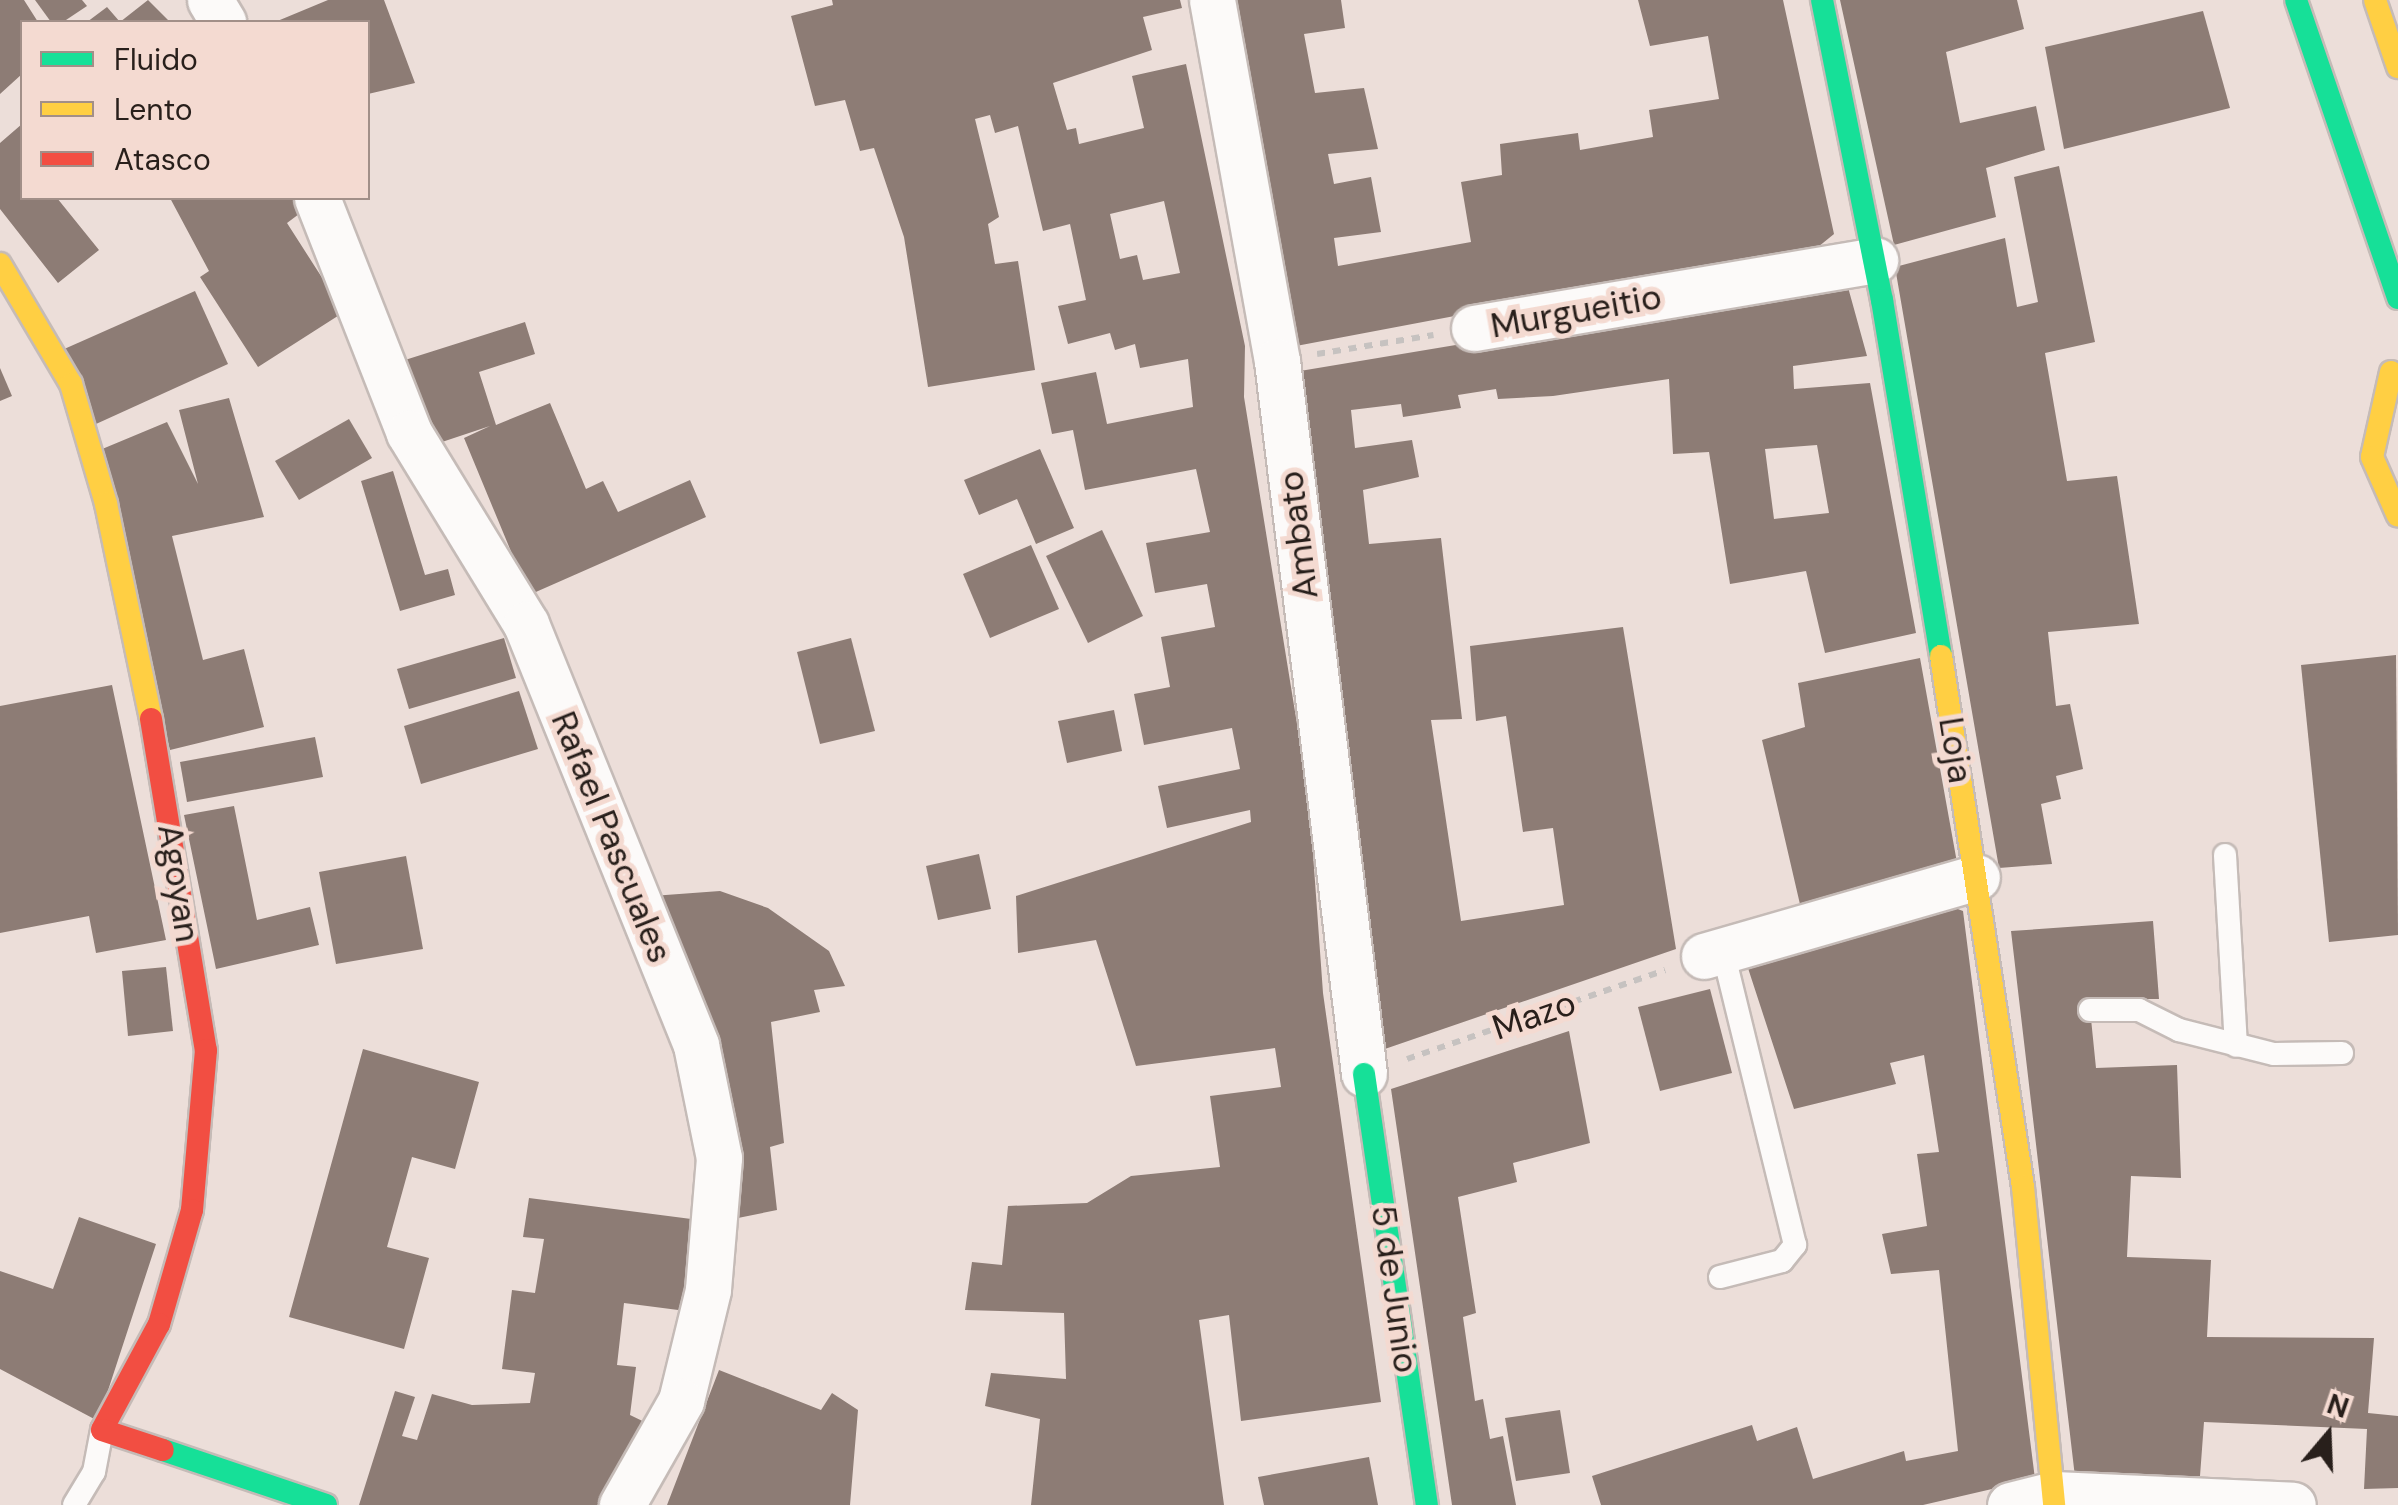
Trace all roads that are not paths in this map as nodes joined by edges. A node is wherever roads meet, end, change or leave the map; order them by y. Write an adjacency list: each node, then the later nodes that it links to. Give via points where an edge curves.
1 (1212, 0): 21 (street, Ambato, via 1277,361)
2 (1822, 0): 7 (street, Loja)
3 (2296, 0): 9 (street)
4 (2375, 0): 5 (street)
5 (2398, 67)
6 (318, 200): 27 (street, Rafael Pascuales, via 409,433 526,624 696,1045 719,1158 708,1290 681,1401)
7 (1875, 260): 10 (street, Murgueitio); 14 (street, Loja)
8 (0, 264): 23 (street, Agoyan, via 70,384 106,504 154,736 206,1050 192,1210 160,1324)
9 (2398, 298)
10 (1474, 328)
11 (2390, 372): 12 (street, via 2372,457)
12 (2398, 516)
13 (2225, 855): 19 (lane)
14 (1977, 878): 15 (street); 18 (street, Loja)
15 (1700, 959): 22 (lane, via 1795,1245 1782,1261)
16 (2090, 1010): 19 (lane, via 2139,1010)
17 (2022, 1011): 18 (lane)
18 (1998, 1016): 24 (street, Loja)
19 (2236, 1046): 20 (lane, via 2274,1054)
20 (2342, 1054)
21 (1380, 1068): 28 (street, 5 de Junio)
22 (1720, 1277)
23 (102, 1430): 25 (lane, Agoyan, via 94,1472); 26 (street)
24 (2054, 1500): 29 (street); 30 (street)
25 (74, 1505)
26 (326, 1505)
27 (622, 1505)
28 (1427, 1505)
29 (2010, 1505)
30 (2292, 1505)

